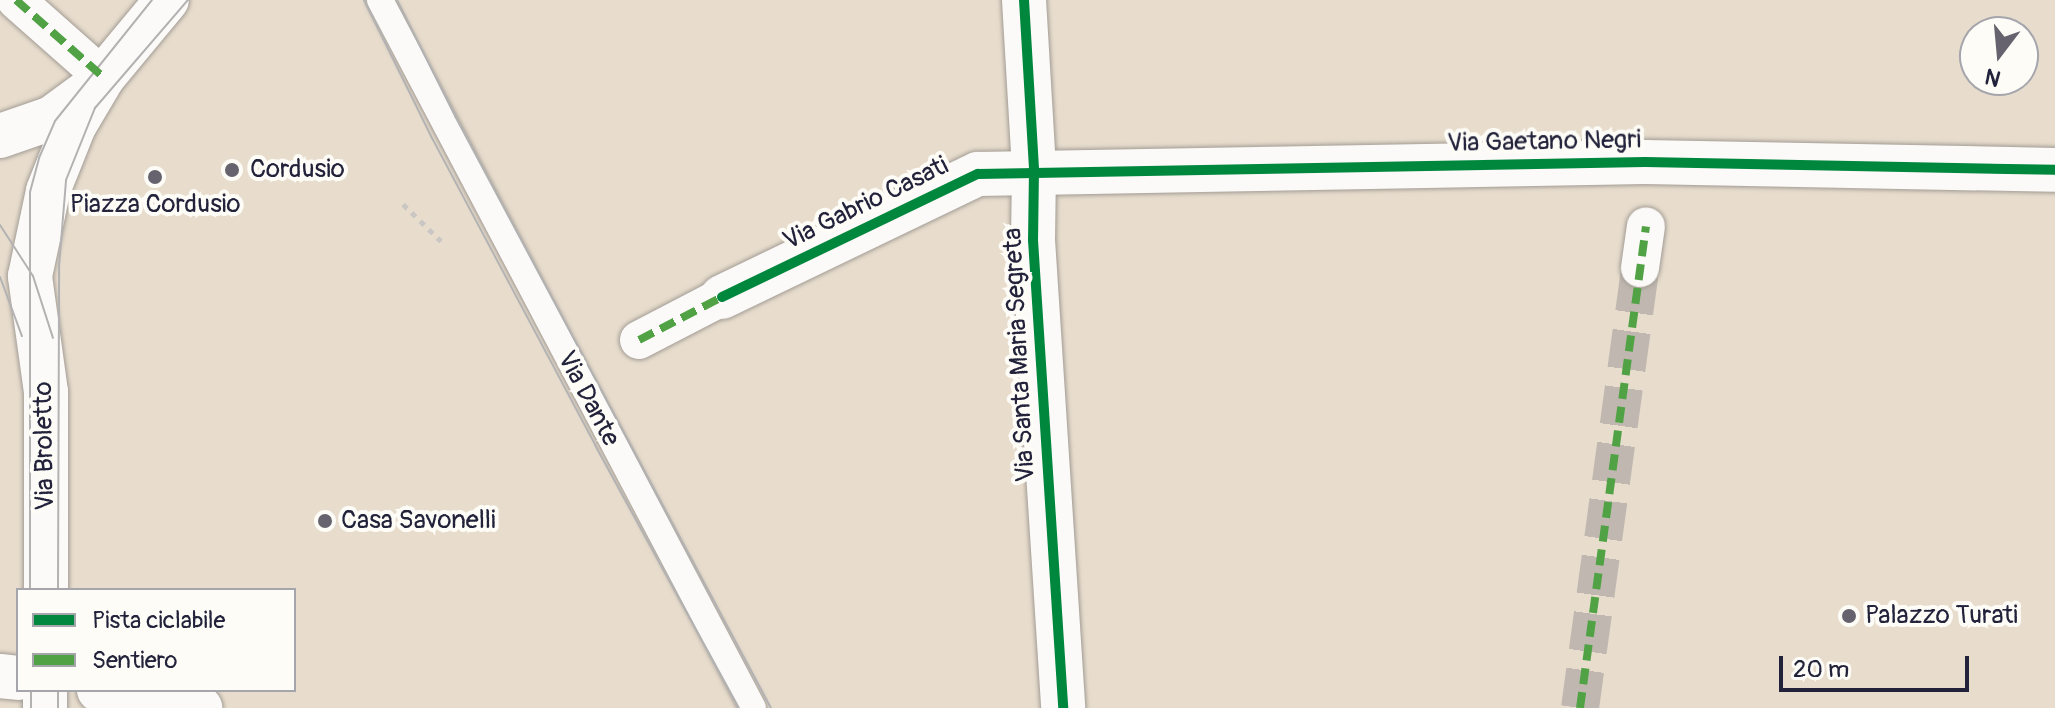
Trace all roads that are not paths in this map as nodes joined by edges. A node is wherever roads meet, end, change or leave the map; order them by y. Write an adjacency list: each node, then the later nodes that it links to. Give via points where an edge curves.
1 (16, 0): 5 (street)
2 (167, 0): 5 (street)
3 (380, 0): 17 (lane, Via Dante)
4 (1024, 0): 7 (street, Via Santa Maria Segreta)
5 (103, 77): 6 (street, via 52,118); 11 (street, via 56,166)
6 (0, 136)
7 (1034, 170): 8 (street, Via Gaetano Negri, via 1645,162); 12 (street, Via Gabrio Casati, via 978,174); 18 (street, Via Santa Maria Segreta, via 1033,240)
8 (2055, 170)
9 (1646, 226): 10 (street)
10 (1640, 268)
11 (22, 275): 14 (street, Via Broletto, via 46,392)
12 (722, 297): 13 (street, Via Gabrio Casati)
13 (639, 340)
14 (46, 588)
15 (110, 692): 16 (street)
16 (200, 708)
17 (753, 708)
18 (1063, 708)

